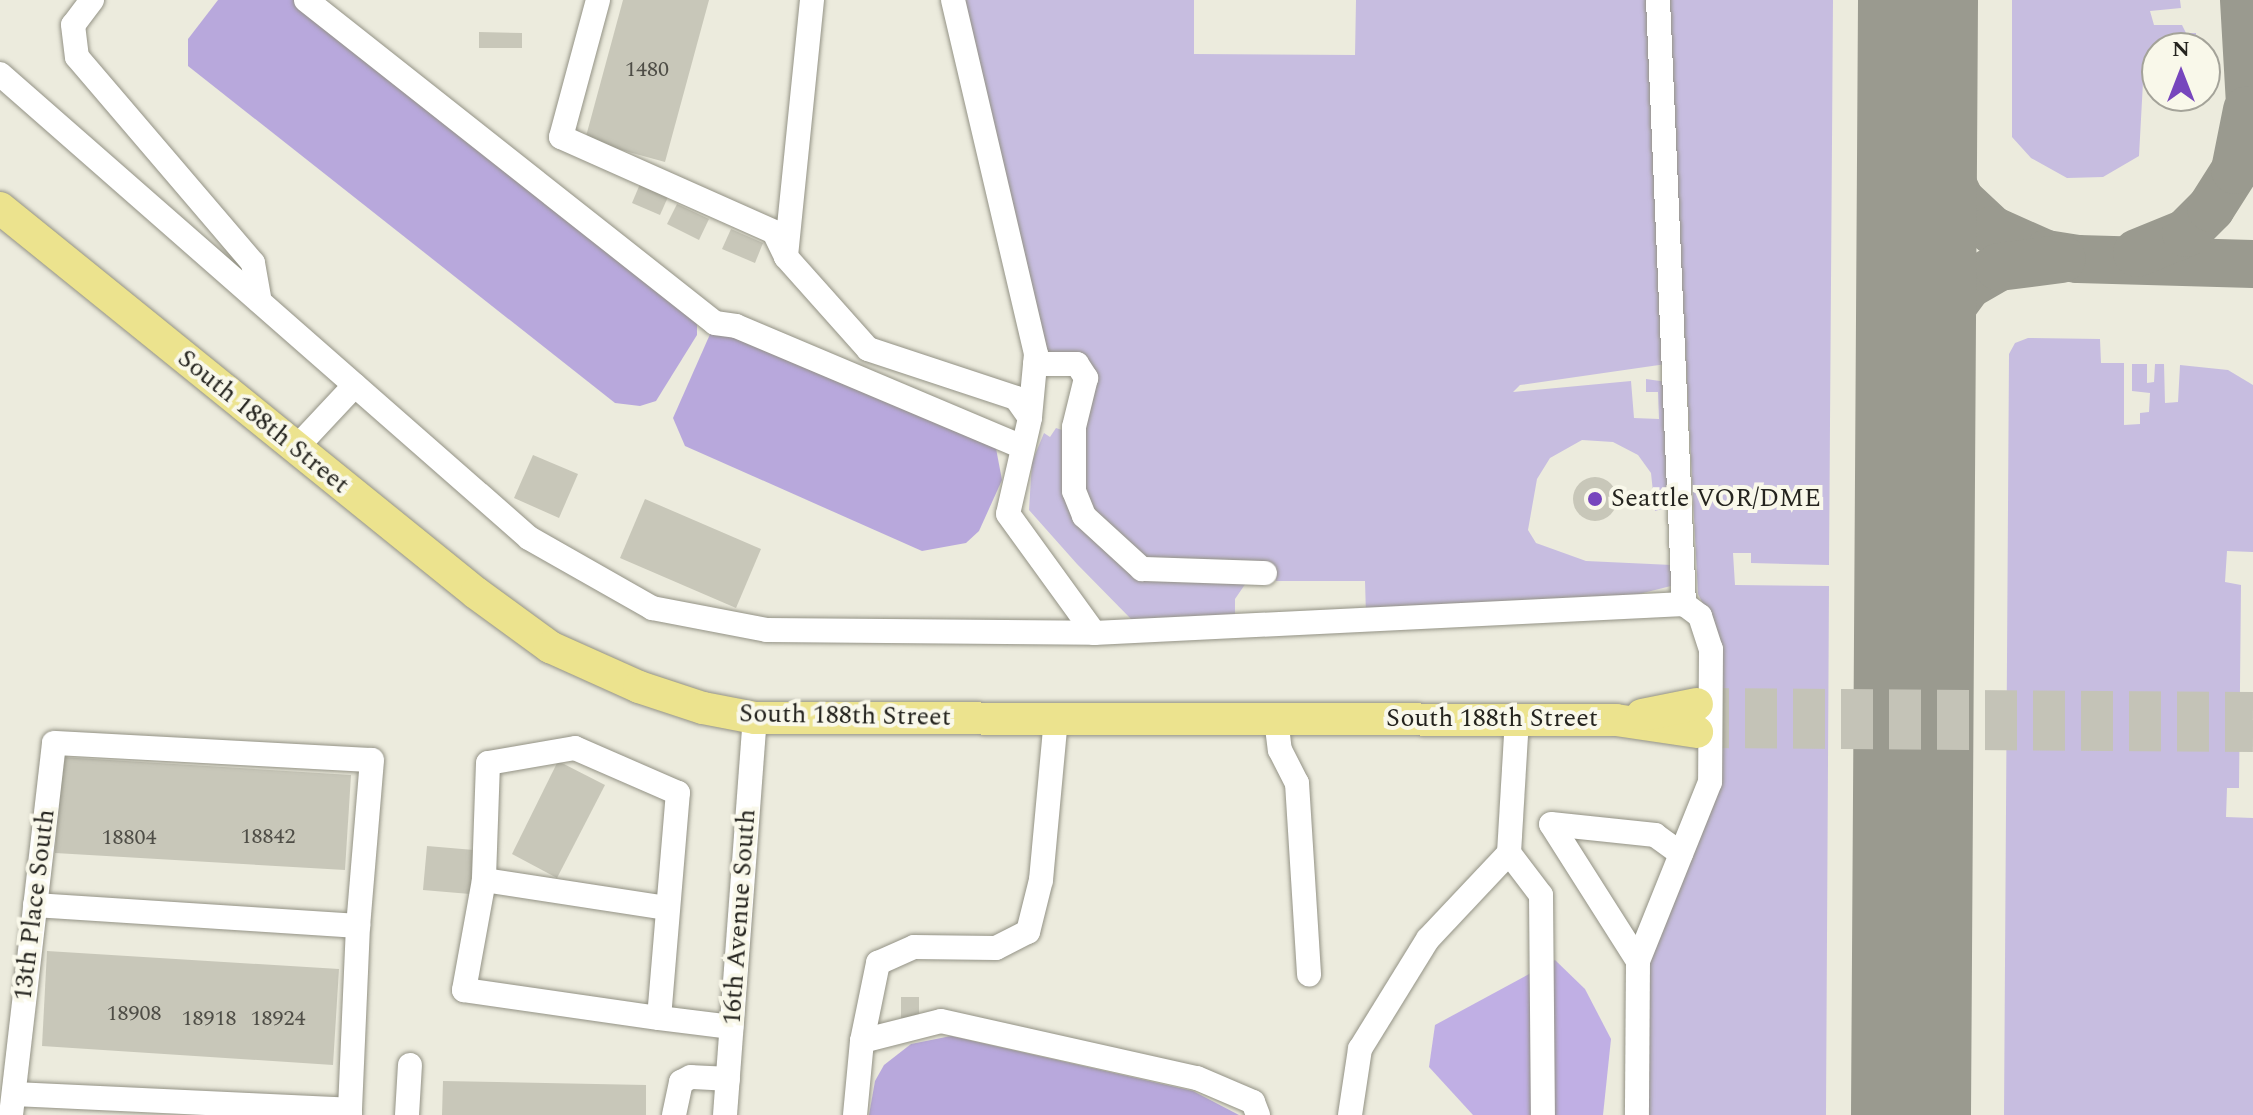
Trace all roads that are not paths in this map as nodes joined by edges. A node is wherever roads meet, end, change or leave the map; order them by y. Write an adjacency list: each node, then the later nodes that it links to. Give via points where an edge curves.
1 (92, 0): 10 (street, via 73,25 77,57 253,263)
2 (306, 0): 14 (street, via 715,323 736,326)
3 (598, 0): 9 (street, via 561,137 774,232)
4 (812, 0): 9 (street)
5 (953, 0): 11 (street)
6 (1658, 0): 17 (street)
7 (4, 76): 10 (street)
8 (0, 208): 15 (main road, South 188th Street)
9 (786, 257): 13 (street, via 868,349 1016,398)
10 (260, 301): 12 (street)
11 (1035, 364): 13 (street); 16 (street, via 1077,364 1086,378 1074,427 1074,491 1084,516 1142,569)
12 (355, 385): 15 (street); 18 (street, via 529,538 652,608 767,630)
13 (1030, 418): 14 (street)
14 (1023, 447): 18 (street, via 1008,514)
15 (296, 448): 19 (main road, South 188th Street, via 550,647 639,687)
16 (1265, 573)
17 (1684, 604): 18 (street); 25 (street, via 1700,616 1711,649 1710,782)
18 (1094, 633)
19 (755, 718): 21 (main road, South 188th Street); 33 (street, 16th Avenue South)
20 (1697, 718): 23 (main road, South 188th Street)
21 (1056, 719): 22 (main road, South 188th Street); 34 (street, via 1041,880 1028,932 996,948 914,947 878,963)
22 (1276, 719): 23 (main road, South 188th Street); 31 (street, via 1280,750 1297,783)
23 (1517, 719): 24 (street)
24 (1509, 853): 44 (street, via 1428,939 1360,1049); 45 (street, via 1541,895)
25 (1681, 854): 30 (street); 30 (street, via 1655,835 1551,824)
26 (484, 880): 28 (street); 28 (street, via 488,763 575,748 678,793); 32 (street, via 464,990)
27 (35, 905): 29 (street); 29 (street, 13th Place South, via 54,743 372,760); 37 (street, 13th Place South)
28 (667, 908): 32 (street)
29 (358, 926): 38 (street)
30 (1638, 961): 46 (street)
31 (1309, 975)
32 (659, 1018): 33 (street)
33 (731, 1027): 36 (street, 16th Avenue South)
34 (862, 1041): 42 (street); 43 (street, via 941,1021 1197,1078 1253,1102)
35 (410, 1065): 39 (street)
36 (728, 1079): 40 (street, via 691,1077 681,1082); 41 (street, 16th Avenue South)
37 (13, 1104): 38 (street)
38 (350, 1113)
39 (407, 1115)
40 (674, 1115)
41 (725, 1115)
42 (855, 1115)
43 (1258, 1115)
44 (1350, 1115)
45 (1543, 1115)
46 (1637, 1115)

